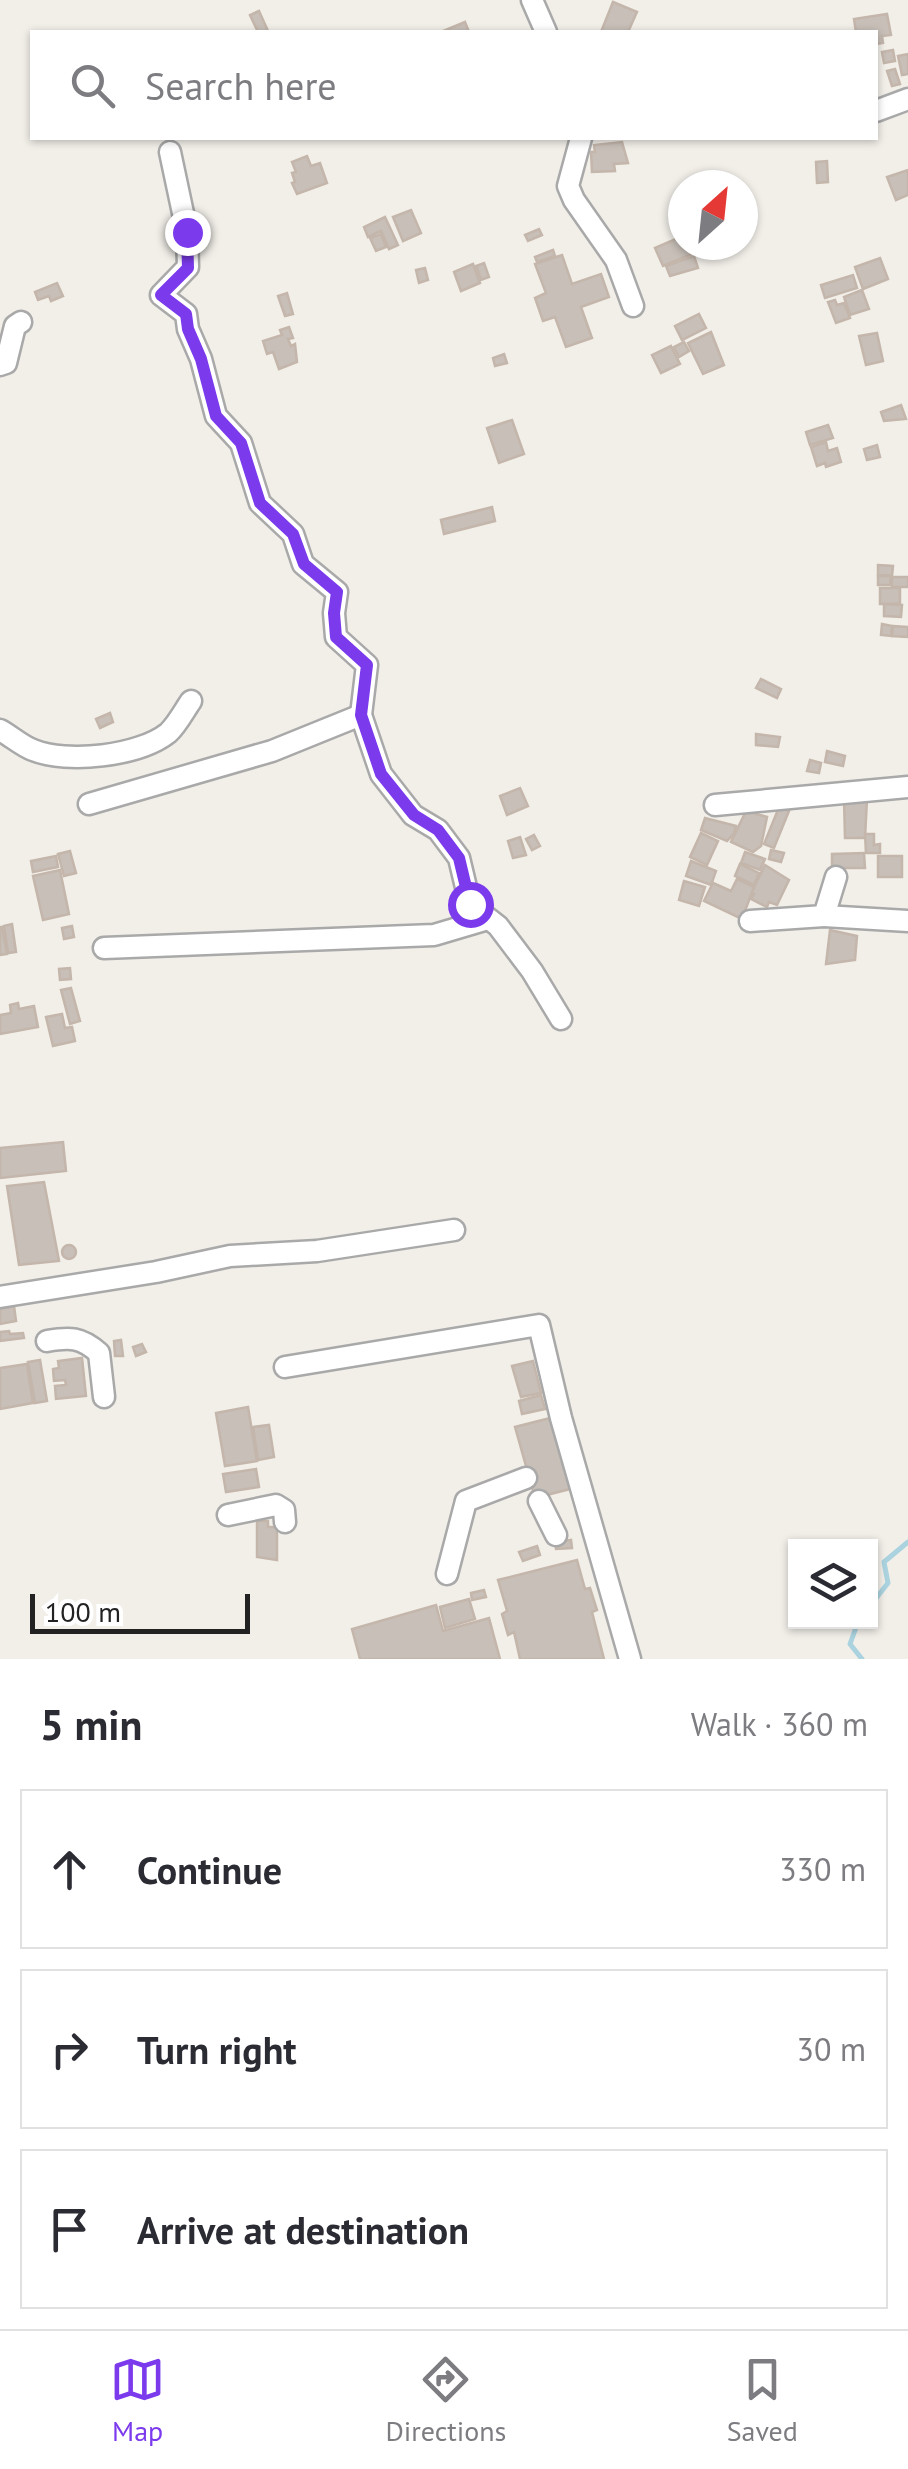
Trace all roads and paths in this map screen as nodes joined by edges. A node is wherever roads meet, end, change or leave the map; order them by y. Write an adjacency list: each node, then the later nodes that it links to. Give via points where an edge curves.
1 (532, 0): 2 (street)
2 (545, 30)
3 (908, 99): 4 (street)
4 (878, 110)
5 (580, 140): 7 (street, via 568,186 616,260)
6 (170, 152): 11 (street, via 188,268 161,295 186,314 216,416 241,443 260,503 293,534 304,564 337,592 336,637 367,665)
7 (633, 306)
8 (22, 322): 9 (street)
9 (0, 366)
10 (191, 702): 12 (street, via 169,732 106,754 65,759 32,750)
11 (361, 715): 14 (street, via 272,751); 18 (street, via 381,774 459,858 470,904)
12 (0, 730)
13 (908, 788): 15 (street)
14 (89, 804)
15 (715, 805)
16 (836, 876): 17 (street)
17 (824, 916): 19 (street); 20 (street)
18 (488, 919): 21 (street, via 434,936); 22 (street, via 532,970)
19 (750, 920)
20 (908, 921)
21 (104, 948)
22 (561, 1019)
23 (454, 1230): 24 (street, via 317,1251 230,1256)
24 (0, 1297)
25 (47, 1341): 27 (street, via 71,1336 88,1342 99,1353)
26 (285, 1367): 34 (street, via 539,1325)
27 (104, 1398)
28 (526, 1478): 33 (street, via 466,1501)
29 (539, 1501): 32 (street)
30 (228, 1515): 31 (street, via 276,1505)
31 (285, 1522)
32 (556, 1535)
33 (447, 1574)
34 (630, 1659)

